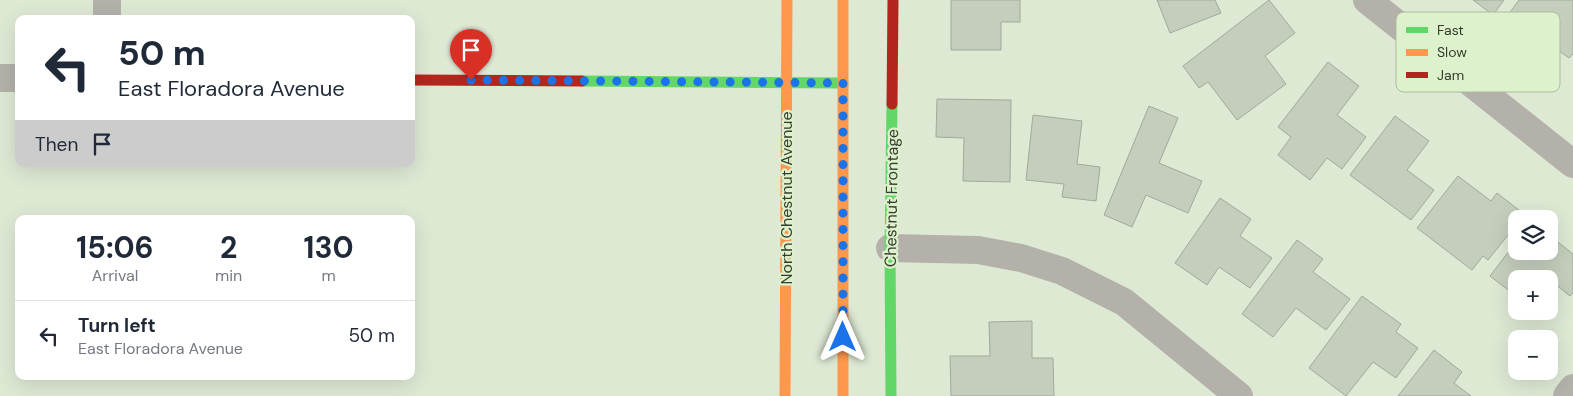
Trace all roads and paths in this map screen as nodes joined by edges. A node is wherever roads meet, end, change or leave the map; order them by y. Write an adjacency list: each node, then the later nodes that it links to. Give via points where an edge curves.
1 (107, 0): 6 (street)
2 (787, 0): 11 (street, North Chestnut Avenue)
3 (843, 0): 12 (street)
4 (893, 0): 15 (street, Chestnut Frontage)
5 (1367, 0): 7 (street)
6 (107, 15)
7 (1396, 23)
8 (0, 78): 9 (street)
9 (15, 78)
10 (415, 80): 11 (street)
11 (787, 83): 12 (street); 17 (street, North Chestnut Avenue)
12 (843, 83): 18 (street)
13 (1483, 92): 14 (street)
14 (1573, 164)
15 (890, 248): 19 (street, Chestnut Frontage); 20 (street, via 978,250 1021,258 1062,271 1124,302)
16 (1573, 388): 21 (street)
17 (785, 396)
18 (843, 396)
19 (891, 396)
20 (1239, 396)
21 (1567, 396)

